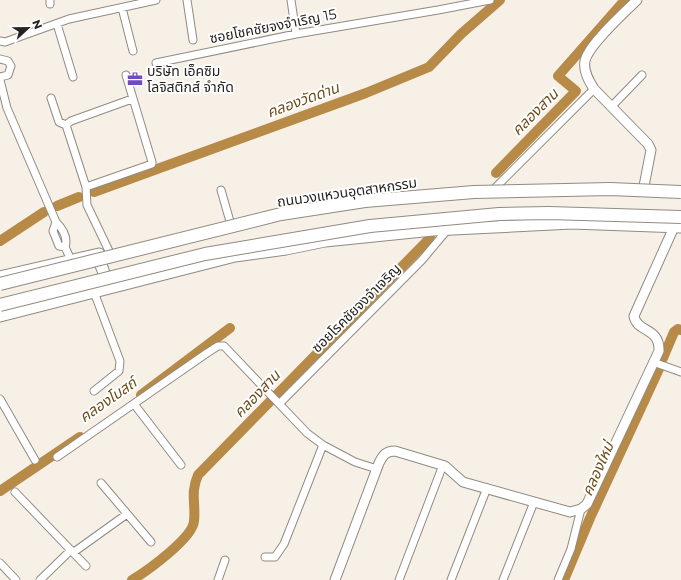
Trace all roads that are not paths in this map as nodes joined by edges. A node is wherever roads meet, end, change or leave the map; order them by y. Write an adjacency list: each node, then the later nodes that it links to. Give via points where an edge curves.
1 (156, 0): 6 (street)
2 (187, 0): 9 (street)
3 (291, 0): 8 (street)
4 (490, 0): 8 (street, ซอยโชคชัยจงจำเริญ 15)
5 (637, 0): 18 (street, via 588,52 586,71)
6 (122, 8): 7 (street); 11 (street)
7 (57, 24): 10 (street, via 5,42); 16 (street)
8 (296, 34): 13 (street, ซอยโชคชัยจงจำเริญ 15)
9 (193, 40)
10 (0, 41)
11 (133, 51)
12 (0, 59): 17 (street, via 8,61 11,66 8,75)
13 (156, 63)
14 (126, 75): 20 (street)
15 (642, 75): 21 (street)
16 (73, 77)
17 (0, 79): 34 (street, via 7,108 56,222 53,231 59,246 65,247)
18 (594, 89): 21 (street); 25 (street)
19 (51, 98): 22 (street, via 59,122)
20 (132, 99): 22 (street); 24 (street, via 152,164)
21 (612, 106): 23 (street, via 651,150)
22 (66, 125): 24 (street)
23 (644, 186): 25 (main road, ถนนวงแหวนอุตสาหกรรม, via 579,184); 26 (main road, ถนนวงแหวนอุตสาหกรรม)
24 (86, 187): 32 (street, via 87,205)
25 (495, 188): 29 (main road, ถนนวงแหวนอุตสาหกรรม, via 311,206)
26 (681, 189)
27 (221, 190): 29 (street)
28 (681, 192): 36 (main road, ถนนวงแหวนอุตสาหกรรม, bridge, via 610,189 474,192 365,201 281,214)
29 (231, 224): 32 (main road, ถนนวงแหวนอุตสาหกรรม)
30 (679, 224): 31 (main road, via 572,223); 38 (main road, bridge, via 549,213 370,226 205,254); 40 (street, via 634,316 636,322 656,337 659,351)
31 (448, 229): 37 (main road, via 325,241 235,256); 43 (street, ซอยโรคชัยจงจำเจริญ, via 422,260)
32 (109, 252): 33 (main road, ถนนวงแหวนอุตสาหกรรม)
33 (83, 257): 34 (main road, ถนนวงแหวนอุตสาหกรรม); 37 (main road, via 97,259 103,271 103,286)
34 (71, 260): 35 (main road, ถนนวงแหวนอุตสาหกรรม)
35 (0, 277)
36 (0, 284)
37 (94, 292): 39 (main road); 42 (street, via 120,361 119,371)
38 (0, 305)
39 (0, 316)
40 (653, 362): 41 (street); 56 (street, via 591,498)
41 (681, 372)
42 (94, 391)
43 (275, 398): 45 (street, via 224,346 218,346); 46 (street, via 307,433)
44 (1, 402): 48 (street)
45 (134, 404): 47 (street); 49 (street)
46 (323, 445): 51 (street, via 355,462); 60 (street, via 284,544 275,557)
47 (57, 457)
48 (35, 460)
49 (181, 465)
50 (443, 465): 51 (street, via 389,451 384,454); 53 (street, via 463,482); 68 (street)
51 (377, 469): 67 (street)
52 (101, 483): 57 (street)
53 (487, 488): 55 (street); 69 (street)
54 (14, 492): 59 (street)
55 (534, 502): 56 (street, via 570,512); 70 (street)
56 (581, 509): 71 (street, via 571,549)
57 (127, 514): 58 (street); 59 (street)
58 (151, 542)
59 (72, 551): 63 (street); 65 (street)
60 (265, 557)
61 (225, 560): 66 (street)
62 (0, 562): 64 (street)
63 (86, 566)
64 (16, 580)
65 (40, 580)
66 (218, 580)
67 (335, 580)
68 (399, 580)
69 (451, 580)
70 (503, 580)
71 (558, 580)

